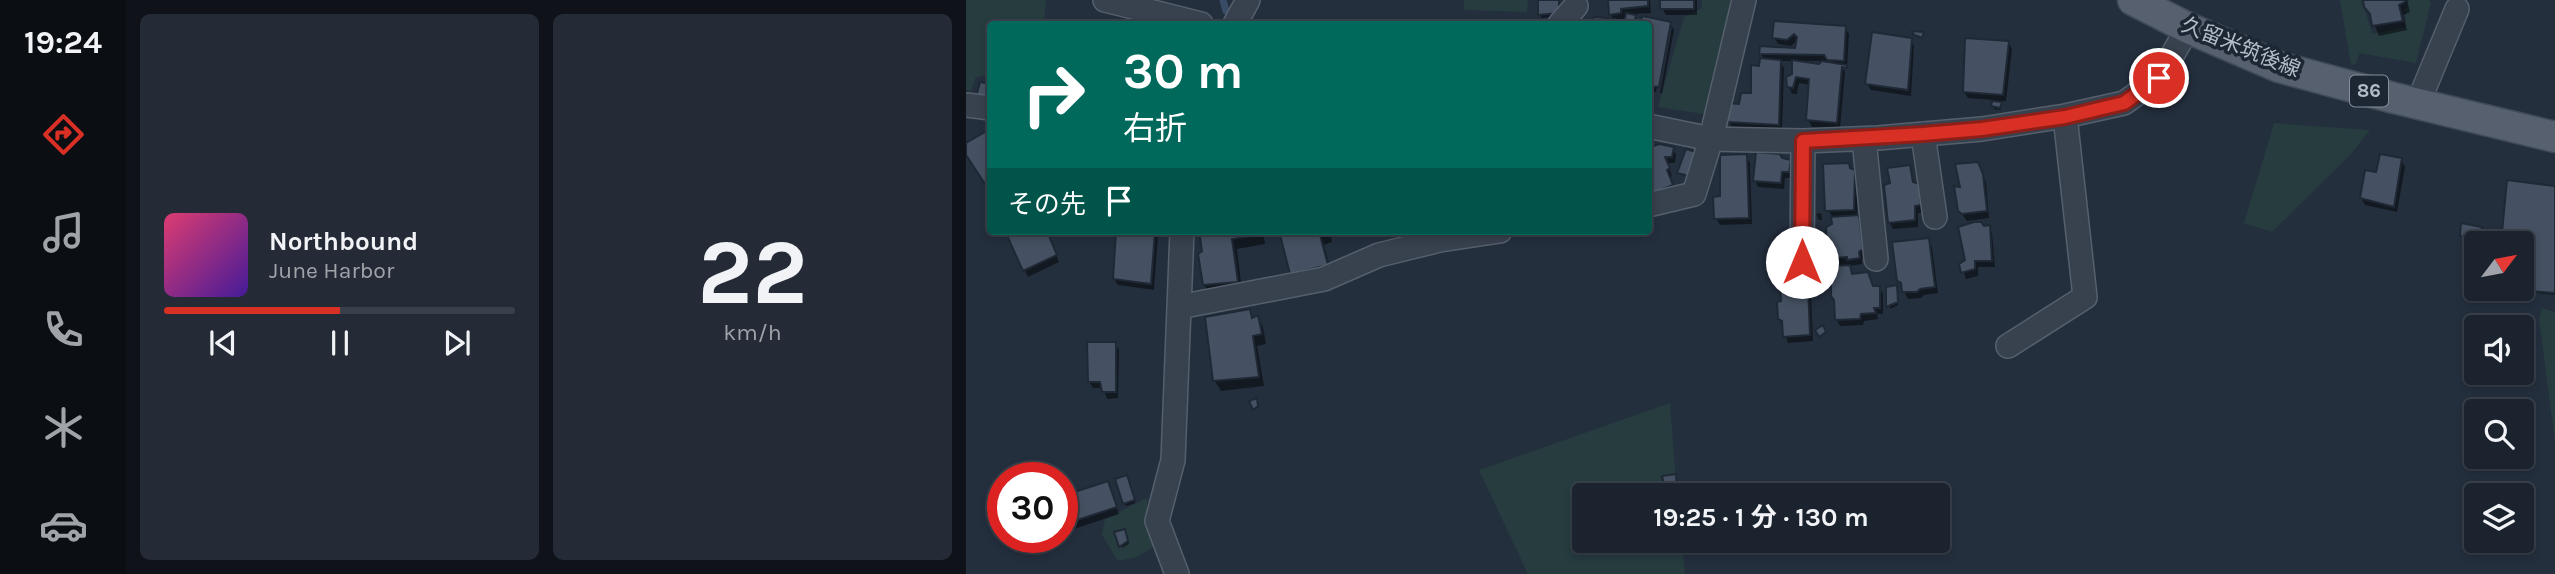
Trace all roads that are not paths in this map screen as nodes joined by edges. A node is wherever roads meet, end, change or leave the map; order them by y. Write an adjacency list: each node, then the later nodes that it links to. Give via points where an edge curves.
1 (1105, 0): 7 (street)
2 (1248, 0): 8 (street)
3 (1744, 0): 18 (street)
4 (2133, 0): 10 (main road, 久留米筑後線 / 86)
5 (1576, 6): 9 (street)
6 (2457, 9): 11 (street)
7 (1189, 21)
8 (1237, 21)
9 (1563, 21)
10 (2188, 28): 11 (main road, 久留米筑後線 / 86, via 2279,67); 14 (street, via 2159,78 2124,103)
11 (2418, 103): 17 (main road, 久留米筑後線 / 86)
12 (966, 104): 13 (street)
13 (987, 108)
14 (2065, 117): 16 (street); 28 (street, via 2085,297)
15 (1652, 127): 18 (street)
16 (1923, 134): 19 (street); 22 (street)
17 (2555, 137)
18 (1712, 139): 20 (street); 21 (street, via 1694,194)
19 (1864, 139): 20 (street); 25 (street)
20 (1803, 141): 26 (street)
21 (1652, 204)
22 (1935, 217)
23 (1182, 235): 27 (street)
24 (1473, 235): 27 (street, via 1379,255 1324,279)
25 (1876, 259)
26 (1802, 262)
27 (1179, 307): 29 (street, via 1173,460 1157,521)
28 (2008, 346)
29 (1177, 574)

